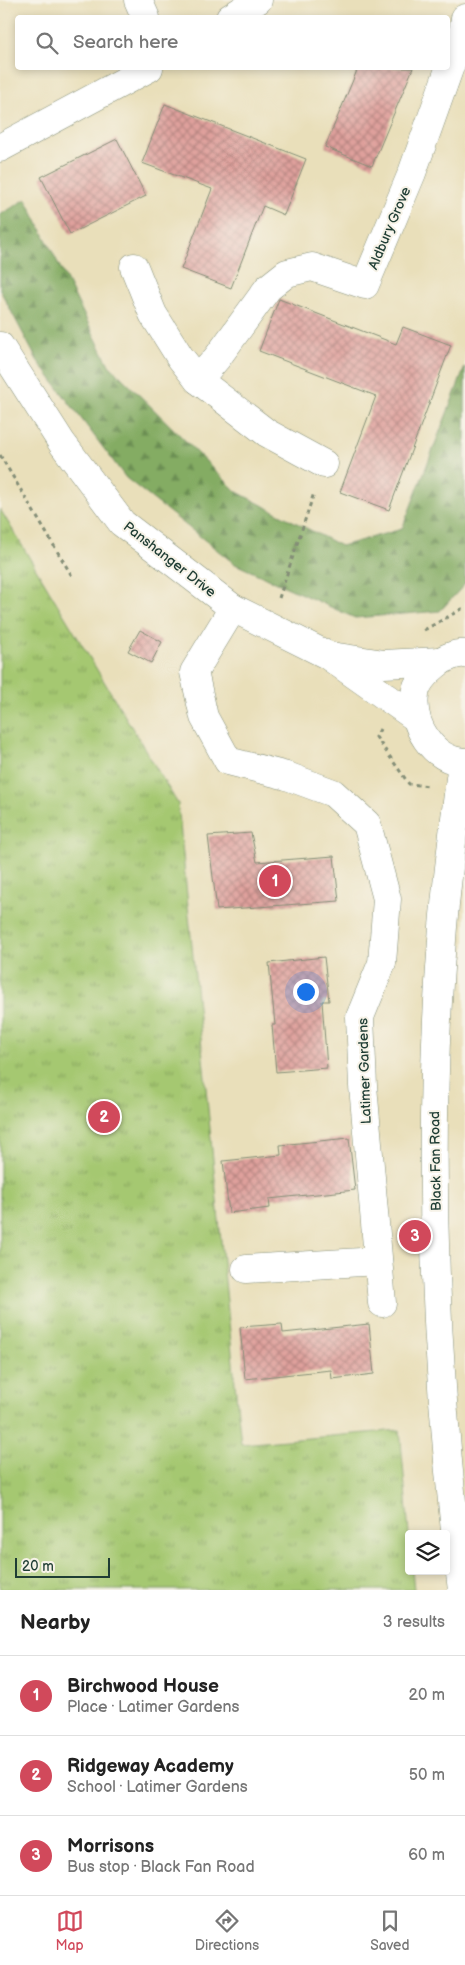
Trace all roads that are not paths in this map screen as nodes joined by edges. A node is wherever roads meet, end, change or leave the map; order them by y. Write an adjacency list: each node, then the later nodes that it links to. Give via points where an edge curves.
1 (138, 0): 5 (street)
2 (258, 0): 6 (street)
3 (462, 0): 4 (street)
4 (465, 11)
5 (145, 15)
6 (235, 15)
7 (465, 18): 8 (street, Aldbury Grove)
8 (450, 66)
9 (145, 70): 11 (street)
10 (449, 70): 14 (street, Aldbury Grove, via 412,173 365,285 312,267 287,273 268,288)
11 (0, 148)
12 (134, 267): 14 (street, via 153,314)
13 (0, 346): 16 (street, Panshanger Drive, via 62,443 122,523)
14 (198, 380): 15 (street, via 268,433)
15 (324, 464)
16 (233, 608): 17 (street, Panshanger Drive); 21 (street, Latimer Gardens, via 194,672 204,717 228,761 287,776 333,793 367,824 387,899 382,963 360,1017)
17 (327, 655): 18 (street, Panshanger Drive, via 384,664); 19 (street, Panshanger Drive)
18 (453, 658): 19 (street, via 423,676 414,694)
19 (416, 718): 20 (street, via 425,738 442,754)
20 (464, 762): 24 (street, Black Fan Road, via 442,940 433,1118 435,1263 442,1395)
21 (378, 1261): 22 (street); 23 (street, Latimer Gardens)
22 (246, 1269)
23 (382, 1303)
24 (461, 1552): 25 (street, Black Fan Road)
25 (462, 1590)

